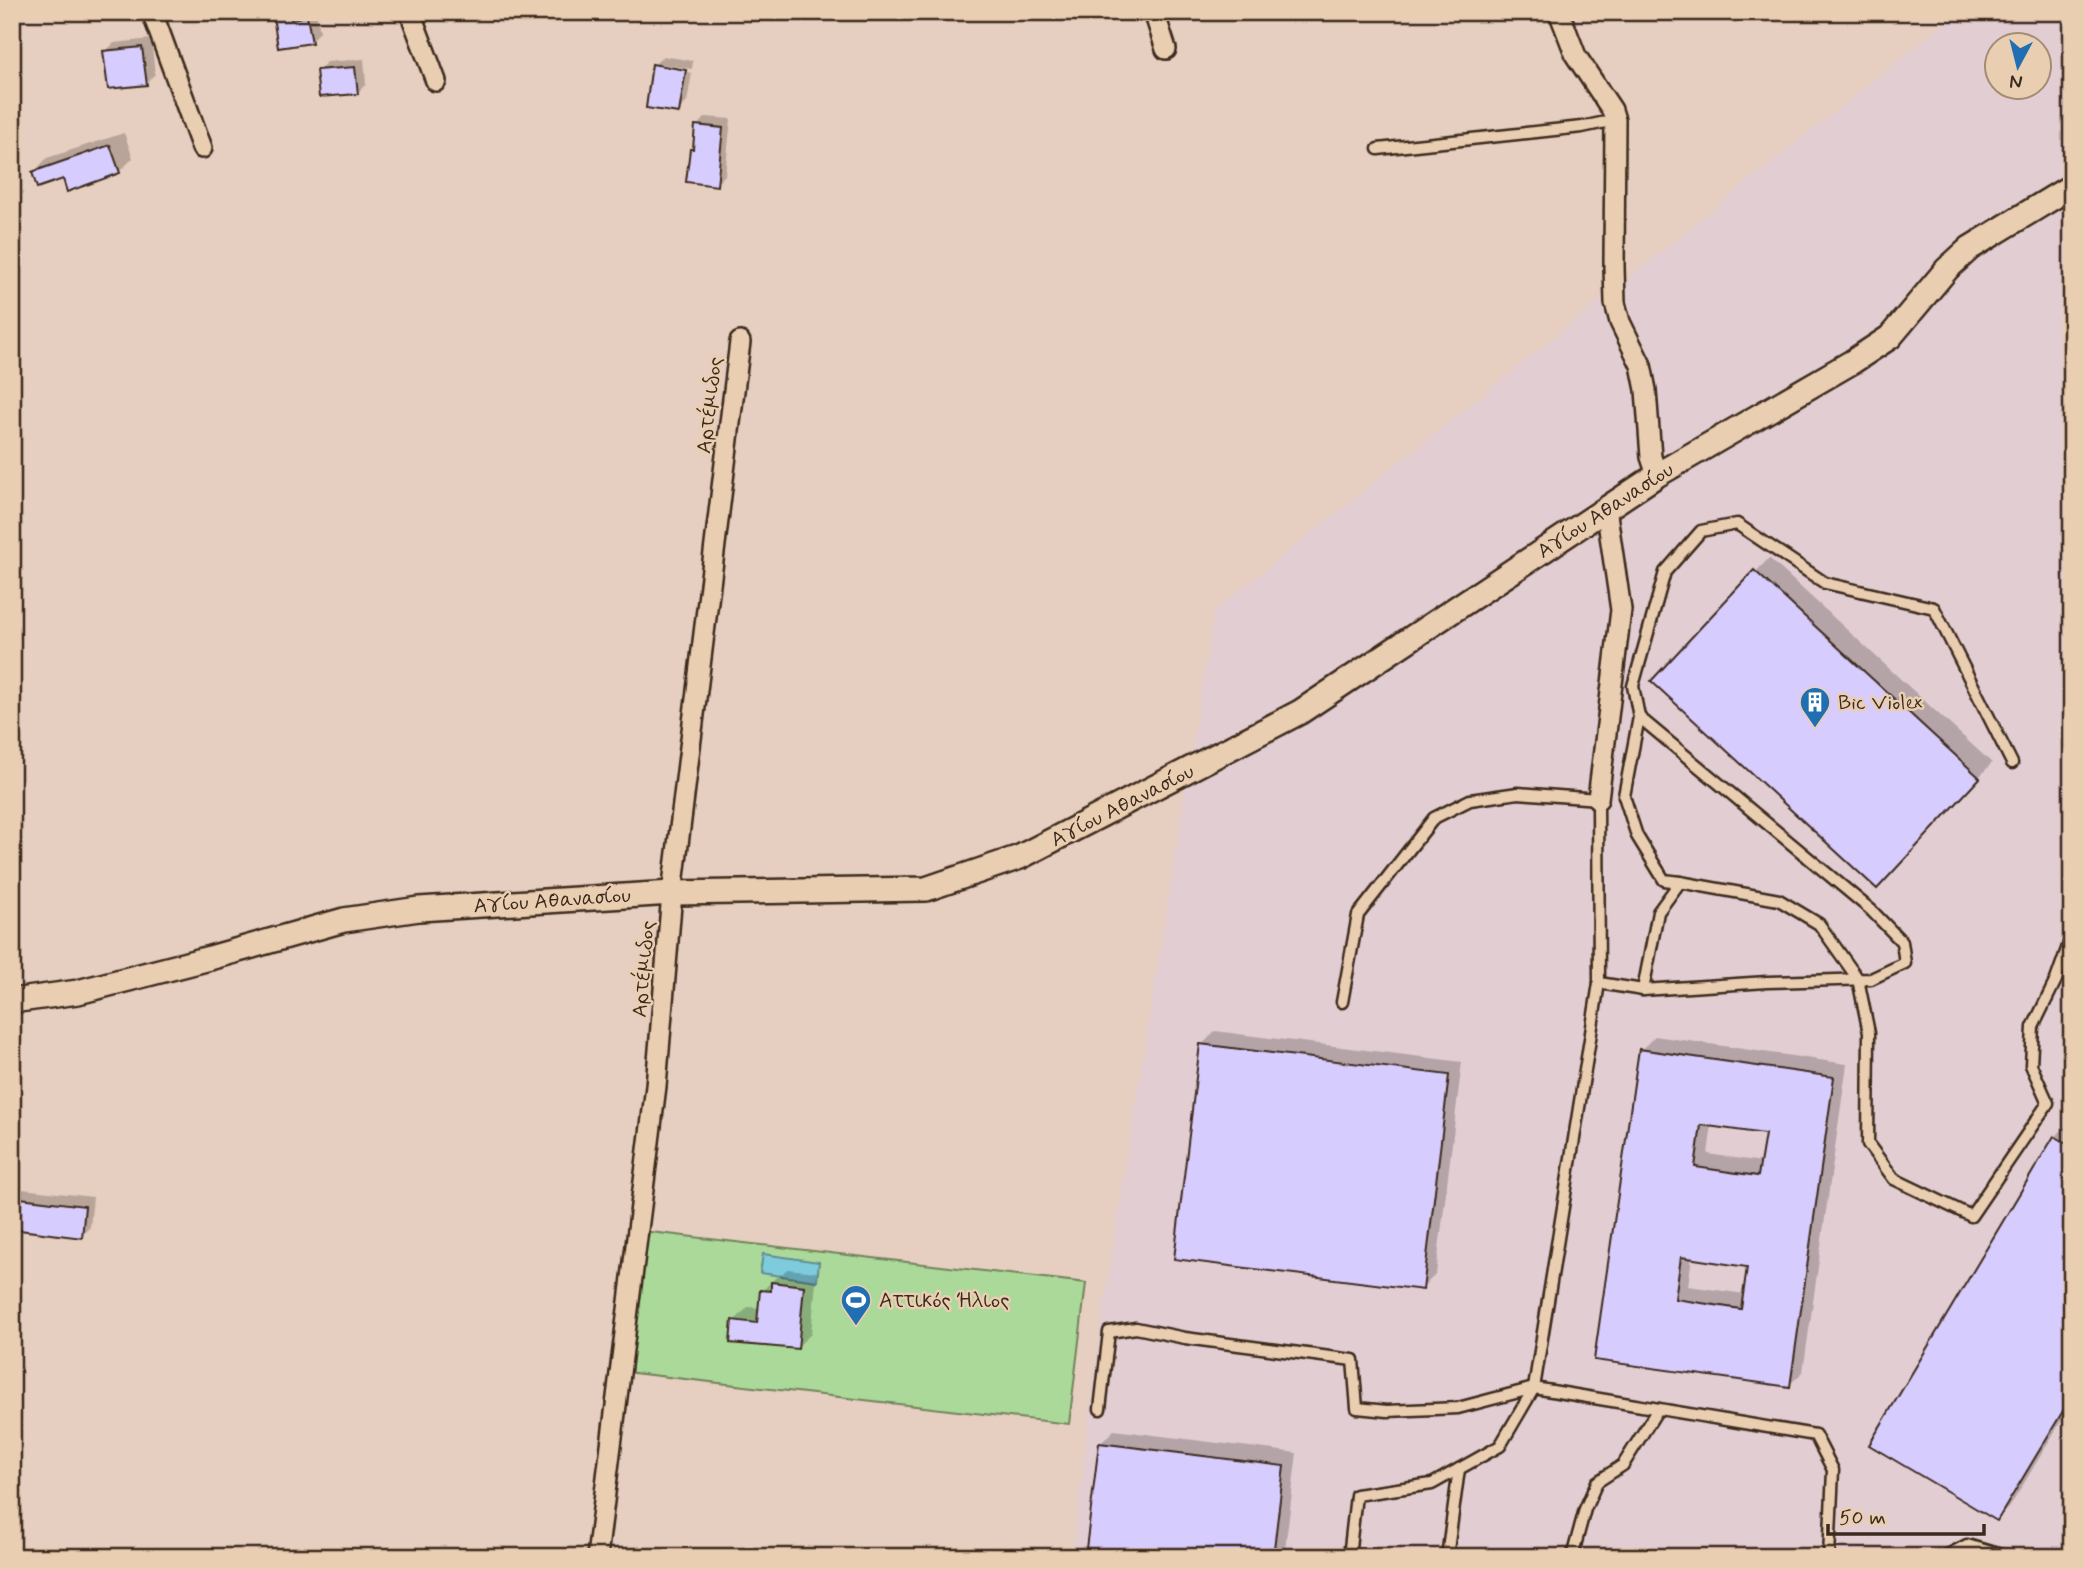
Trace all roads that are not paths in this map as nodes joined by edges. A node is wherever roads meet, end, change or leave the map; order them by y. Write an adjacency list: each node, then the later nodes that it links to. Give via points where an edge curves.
1 (411, 12): 6 (street)
2 (1153, 12): 5 (street)
3 (1559, 12): 7 (street, via 1576,56)
4 (150, 13): 8 (street)
5 (1166, 49)
6 (436, 81)
7 (1615, 121): 9 (lane); 12 (street, via 1615,303 1641,365)
8 (202, 148)
9 (1378, 149)
10 (2072, 186): 12 (street, Αγίου Αθανασίου, via 1970,248 1890,337)
11 (740, 342): 18 (street, Αρτέμιδος)
12 (1657, 475): 13 (street, Αγίου Αθανασίου)
13 (1606, 508): 16 (street, via 1621,610); 18 (street, Αγίου Αθανασίου, via 1300,712 1020,857 926,889)
14 (1639, 718): 15 (lane, via 1633,686 1665,572 1701,531 1737,523 1825,583 1934,608); 17 (lane, via 1625,796 1637,836 1664,880); 20 (lane, via 1871,910 1902,942 1905,963 1871,979)
15 (2012, 763)
16 (1598, 799): 21 (lane); 24 (lane, via 1518,793 1470,800 1434,818 1358,915)
17 (1680, 882): 20 (lane, via 1779,900 1819,924); 22 (lane, via 1658,912)
18 (671, 893): 23 (street, Αγίου Αθανασίου, via 419,909 357,918 78,992); 29 (street, Αρτέμιδος, via 656,1086)
19 (2072, 935): 20 (lane, via 2033,1027 2031,1065 2048,1103 1971,1216 1894,1179 1868,1144 1868,1033)
20 (1858, 979): 22 (lane)
21 (1599, 983): 22 (lane); 25 (lane)
22 (1643, 990)
23 (12, 1001)
24 (1342, 1002)
25 (1534, 1388): 26 (lane, via 1458,1408 1356,1408 1353,1360 1136,1328 1109,1332); 27 (lane); 28 (lane, via 1500,1446)
26 (1100, 1409)
27 (1658, 1409): 32 (lane, via 1623,1465 1597,1482); 33 (lane, via 1815,1434 1833,1470)
28 (1459, 1469): 30 (lane, via 1432,1484 1356,1495); 31 (lane)
29 (597, 1557)
30 (1349, 1557)
31 (1447, 1557)
32 (1572, 1557)
33 (1829, 1557)
34 (1944, 1557): 35 (lane, via 1967,1545)
35 (2008, 1557)

